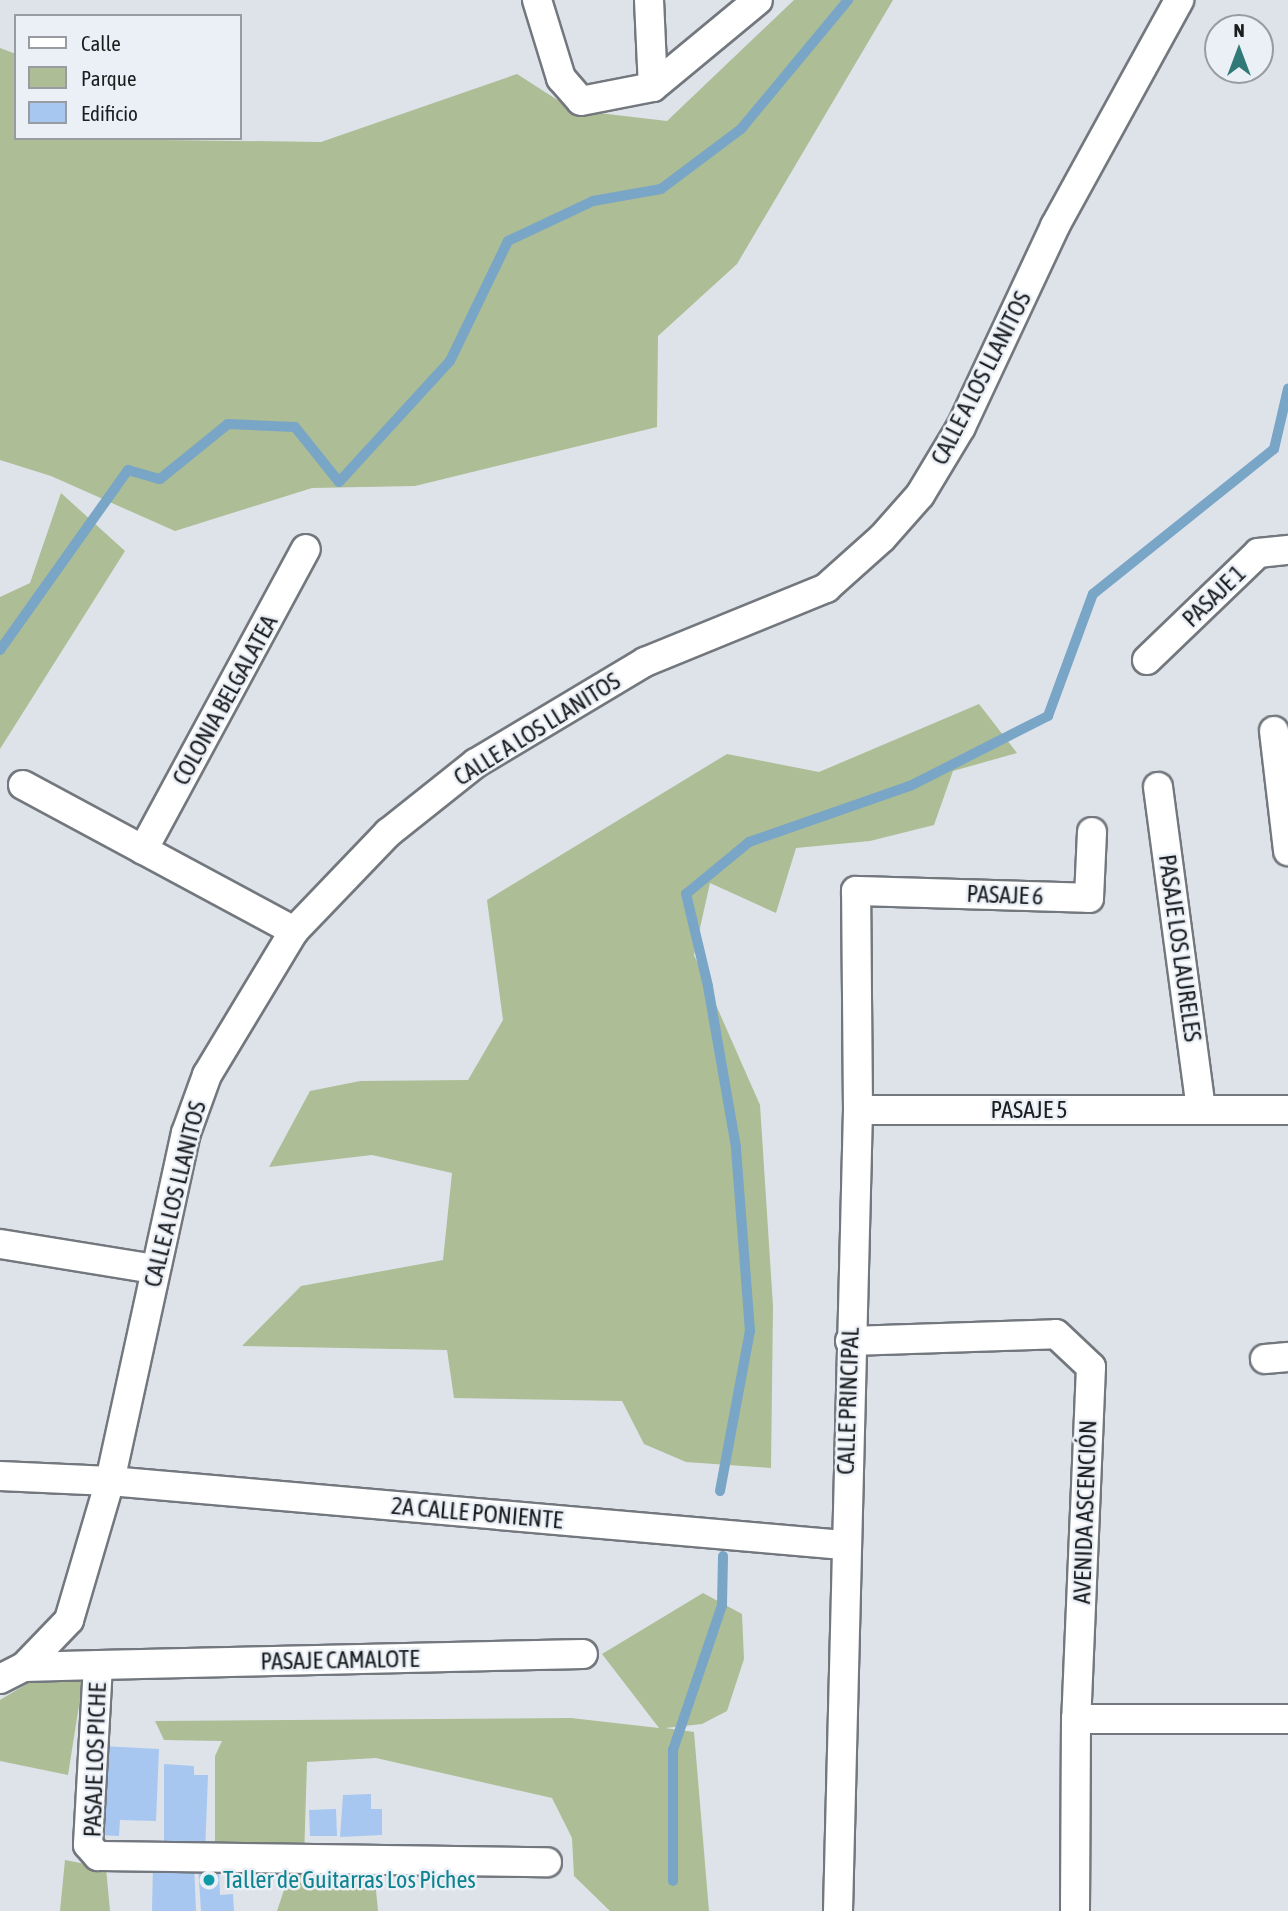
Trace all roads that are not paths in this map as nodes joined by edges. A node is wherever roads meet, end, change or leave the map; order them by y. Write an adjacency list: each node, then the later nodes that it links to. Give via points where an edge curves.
1 (537, 0): 5 (street, via 561,78 581,101)
2 (649, 0): 5 (street)
3 (758, 0): 5 (street)
4 (1179, 0): 16 (street, CALLE A LOS LLANITOS, via 1055,226 961,427 920,495 882,538 826,588 645,662 476,762 388,833)
5 (653, 87)
6 (306, 549): 13 (street, COLONIA BELGALATEA)
7 (1288, 550): 8 (street, PASAJE 1, via 1258,553)
8 (1147, 660)
9 (1275, 731): 14 (street)
10 (23, 785): 13 (street)
11 (1158, 787): 17 (street, PASAJE LOS LAURELES)
12 (1092, 832): 15 (street, PASAJE 6, via 1089,898)
13 (143, 850): 16 (street)
14 (1288, 851)
15 (856, 891): 18 (street, CALLE PRINCIPAL)
16 (294, 931): 21 (street, CALLE A LOS LLANITOS, via 207,1075 186,1133)
17 (1201, 1109): 18 (street, PASAJE 5); 19 (street, PASAJE 5)
18 (858, 1110): 22 (street, CALLE PRINCIPAL)
19 (1288, 1110)
20 (0, 1244): 21 (street)
21 (155, 1269): 24 (street, CALLE A LOS LLANITOS)
22 (850, 1341): 25 (street, CALLE PRINCIPAL); 29 (street, AVENIDA ASCENCIÓN, via 1056,1334 1091,1367)
23 (0, 1476): 24 (street, 2A CALLE PONIENTE)
24 (110, 1481): 25 (street, 2A CALLE PONIENTE); 28 (street, CALLE A LOS LLANITOS, via 69,1620)
25 (843, 1545): 32 (street, CALLE PRINCIPAL)
26 (583, 1654): 27 (street, PASAJE CAMALOTE)
27 (98, 1665): 28 (street, PASAJE LOS PICHE); 31 (street, PASAJE LOS PICHE, via 88,1844 98,1856)
28 (12, 1673)
29 (1076, 1719): 30 (street); 33 (street, AVENIDA ASCENCIÓN)
30 (1288, 1719)
31 (547, 1862)
32 (838, 1911)
33 (1076, 1911)

